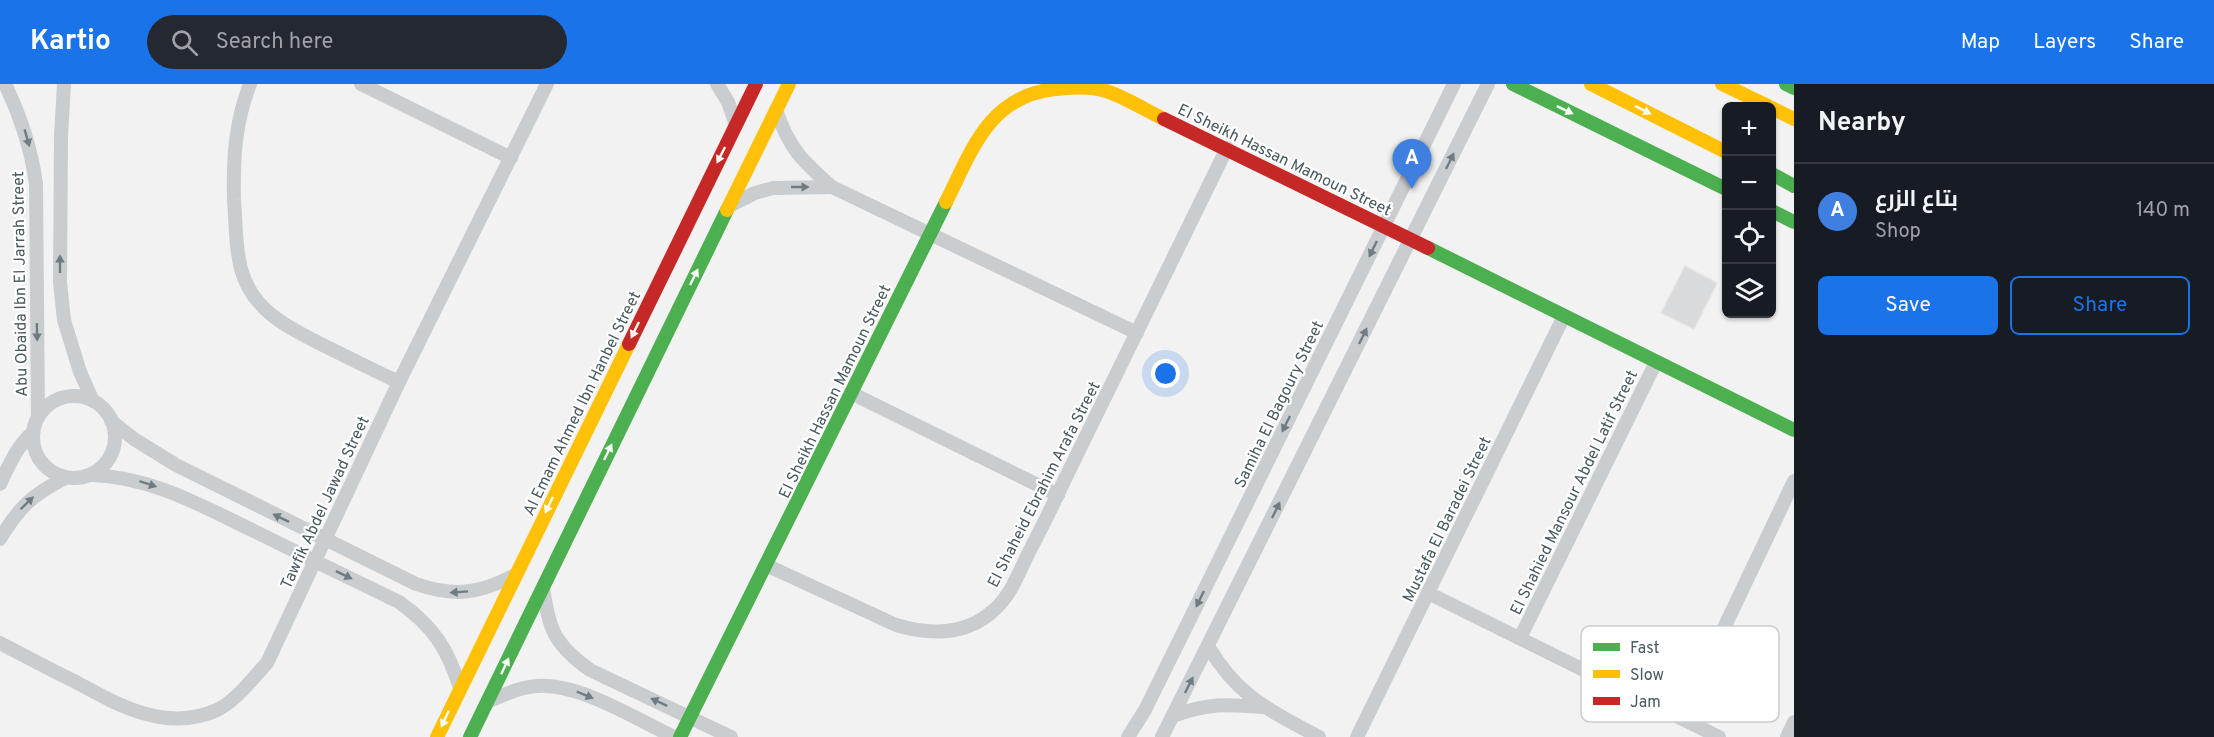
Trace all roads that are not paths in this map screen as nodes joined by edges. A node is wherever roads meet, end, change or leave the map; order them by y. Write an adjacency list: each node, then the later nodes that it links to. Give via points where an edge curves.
1 (5, 84): 41 (street, Abu Obaida Ibn El Jarrah Street, one-way to 41, via 32,154 36,183)
2 (64, 84): 40 (street, one-way to 2, via 70,346 61,291)
3 (250, 84): 38 (street, via 237,126 234,181 237,249 251,294 271,316 289,328)
4 (361, 84): 23 (street)
5 (547, 84): 23 (street, Tawfik Abdel Jawad Street)
6 (717, 84): 20 (street)
7 (756, 84): 20 (street, Al Emam Ahmed Ibn Hanbel Street)
8 (789, 84): 17 (street, Al Emam Ahmed Ibn Hanbel Street)
9 (1454, 84): 32 (street, Samiha El Bagoury Street)
10 (1488, 84): 34 (street, one-way to 10)
11 (1513, 84): 27 (street, one-way to 27)
12 (1591, 84): 22 (street, one-way to 22)
13 (1722, 84): 16 (street)
14 (1786, 84): 15 (street)
15 (1794, 88)
16 (1760, 102)
17 (776, 110): 26 (street, via 794,150); 28 (street, Al Emam Ahmed Ibn Hanbel Street)
18 (1776, 110): 19 (street)
19 (1794, 119)
20 (736, 125): 30 (street, Al Emam Ahmed Ibn Hanbel Street, one-way to 30)
21 (1227, 148): 32 (street, El Sheikh Hassan Mamoun Street); 33 (street, El Sheikh Hassan Mamoun Street, via 1106,91 1071,84 1043,88 1018,98 996,115 979,136); 36 (street, El Shaheid Ebrahim Arafa Street)
22 (1722, 150)
23 (511, 158): 38 (street, Tawfik Abdel Jawad Street)
24 (1776, 176): 25 (street)
25 (1794, 186)
26 (832, 187): 28 (street, one-way to 26, via 773,188); 33 (street)
27 (1722, 187)
28 (729, 206): 30 (street, Al Emam Ahmed Ibn Hanbel Street)
29 (1776, 213): 31 (street)
30 (707, 216): 54 (street, Al Emam Ahmed Ibn Hanbel Street, one-way to 54); 55 (street, Al Emam Ahmed Ibn Hanbel Street, one-way to 30)
31 (1794, 222)
32 (1384, 226): 34 (street, El Sheikh Hassan Mamoun Street); 74 (street, Samiha El Bagoury Street, one-way to 74, via 1145,710)
33 (930, 234): 36 (street); 39 (street, El Sheikh Hassan Mamoun Street)
34 (1411, 239): 35 (street, El Sheikh Hassan Mamoun Street); 60 (street, one-way to 34)
35 (1564, 316): 37 (street, El Sheikh Hassan Mamoun Street); 56 (street, Mustafa El Baradei Street)
36 (1137, 333): 49 (street, El Shaheid Ebrahim Arafa Street)
37 (1656, 362): 43 (street, El Sheikh Hassan Mamoun Street); 58 (street, El Shahied Mansour Abdel Latif Street)
38 (399, 382): 51 (street, Tawfik Abdel Jawad Street)
39 (851, 393): 49 (street); 53 (street, El Sheikh Hassan Mamoun Street)
40 (93, 401): 41 (street, via 69,396 57,399); 42 (street)
41 (38, 416): 44 (street)
42 (111, 421): 45 (street, via 114,446 109,458); 51 (street, one-way to 42, via 176,465)
43 (1794, 430)
44 (33, 432): 46 (street, via 33,447 40,461); 48 (street, via 14,456)
45 (91, 475): 46 (street); 52 (street, one-way to 52, via 117,476 161,488)
46 (65, 478): 50 (street, one-way to 46, via 26,502)
47 (1794, 481): 57 (street)
48 (0, 484)
49 (1058, 495): 53 (street, El Shaheid Ebrahim Arafa Street, via 1009,592 994,610 960,629 939,633 896,625)
50 (0, 539)
51 (325, 539): 52 (street, Tawfik Abdel Jawad Street); 54 (street, one-way to 51, via 476,591 437,591)
52 (315, 561): 59 (street, Tawfik Abdel Jawad Street, via 267,663 218,709 189,718 147,716 123,707); 62 (street, one-way to 62, via 399,602 426,623 453,663)
53 (766, 565): 65 (street, El Sheikh Hassan Mamoun Street)
54 (514, 576): 62 (street, Al Emam Ahmed Ibn Hanbel Street)
55 (543, 585): 63 (street, Al Emam Ahmed Ibn Hanbel Street, one-way to 55); 65 (street, one-way to 55, via 576,660 554,635)
56 (1428, 593): 58 (street); 77 (street, Mustafa El Baradei Street)
57 (1725, 626)
58 (1520, 638): 61 (street)
59 (0, 643)
60 (1208, 646): 64 (street, via 1230,678); 66 (street, one-way to 60)
61 (1581, 668)
62 (460, 688): 69 (street, Al Emam Ahmed Ibn Hanbel Street, one-way to 69)
63 (489, 701): 70 (street, Al Emam Ahmed Ibn Hanbel Street); 71 (street, one-way to 71, via 537,686 562,687)
64 (1263, 707): 66 (street, via 1207,705); 76 (street)
65 (690, 716): 72 (street, El Sheikh Hassan Mamoun Street); 73 (street)
66 (1173, 716): 75 (street)
67 (1689, 722): 78 (street)
68 (1794, 722): 79 (street)
69 (437, 737)
70 (470, 737)
71 (674, 737)
72 (680, 737)
73 (730, 737)
74 (1128, 737)
75 (1162, 737)
76 (1319, 737)
77 (1357, 737)
78 (1719, 737)
79 (1787, 737)

